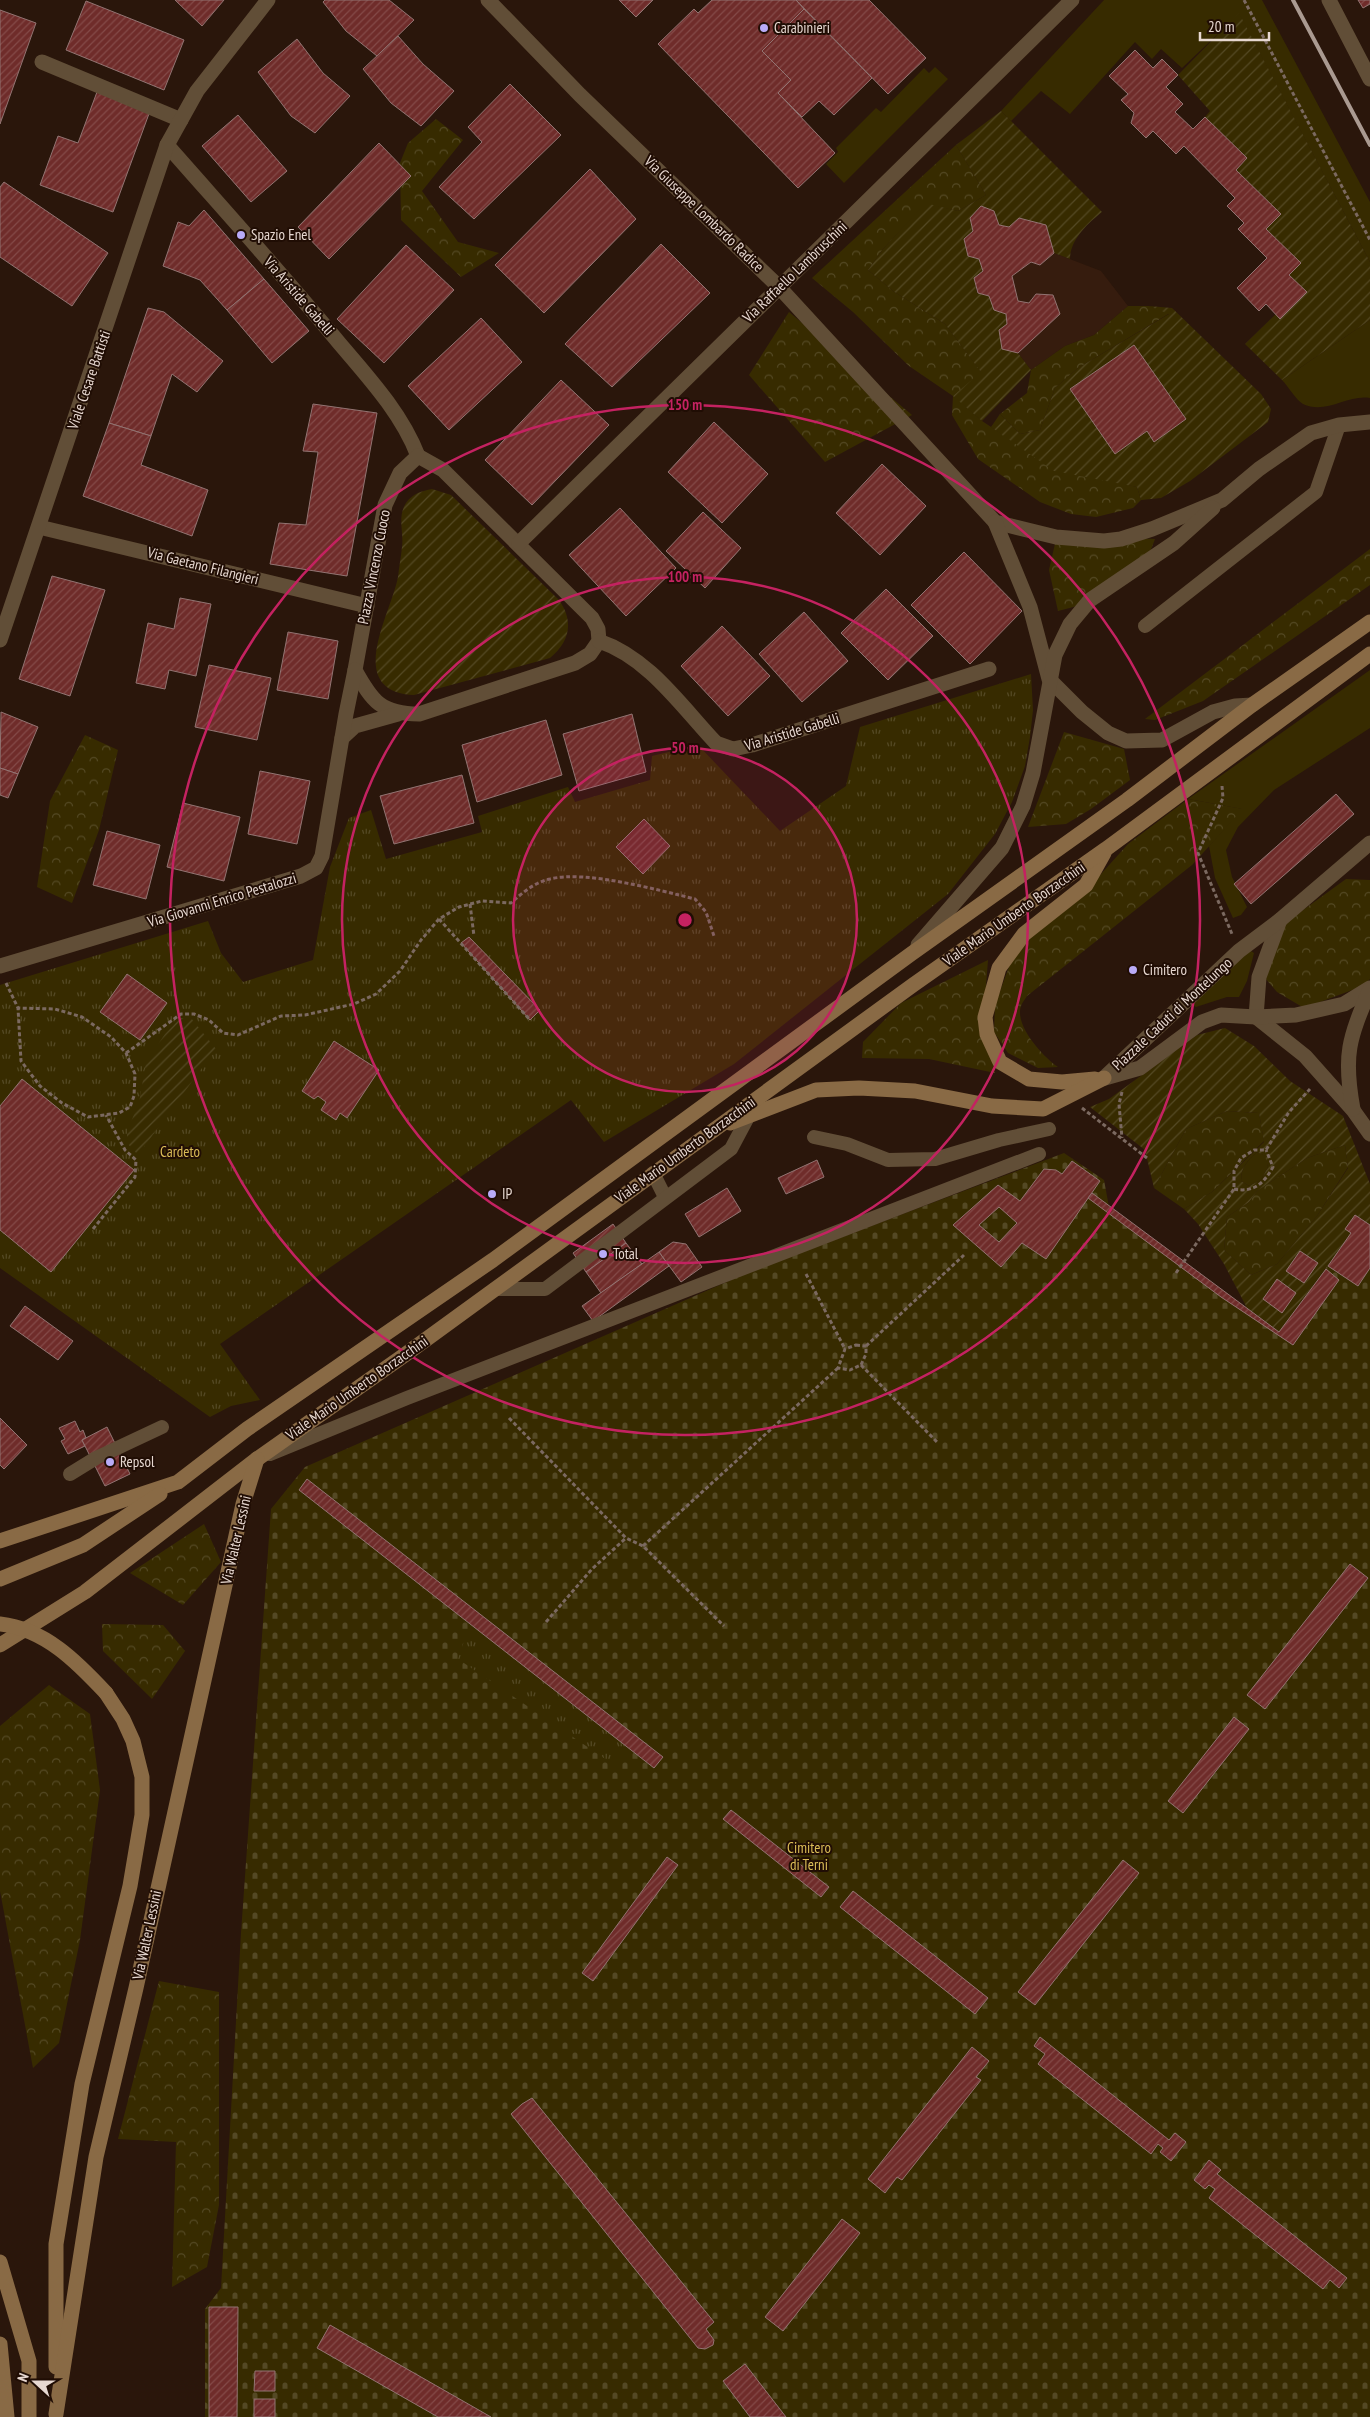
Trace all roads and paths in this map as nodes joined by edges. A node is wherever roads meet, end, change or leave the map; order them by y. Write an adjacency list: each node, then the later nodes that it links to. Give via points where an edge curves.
1 (267, 0): 8 (street, Viale Cesare Battisti, via 197,91)
2 (488, 0): 11 (street, Via Giuseppe Lombardo Radice, via 580,95)
3 (1072, 0): 11 (street, Via Raffaello Lambruschini)
4 (1244, 0): 10 (path)
5 (1329, 0): 7 (street)
6 (42, 62): 8 (street)
7 (1370, 79)
8 (181, 120): 9 (street, Viale Cesare Battisti)
9 (167, 145): 14 (street, Via Aristide Gabelli, via 304,300 378,390 411,438); 17 (street, Viale Cesare Battisti)
10 (1370, 240)
11 (780, 288): 16 (street, Via Giuseppe Lombardo Radice); 18 (street, Via Raffaello Lambruschini)
12 (1370, 422): 13 (street, Via Giuseppe Lombardo Radice)
13 (1339, 425): 15 (street, Via Giuseppe Lombardo Radice, via 1311,433 1259,469); 21 (lane, via 1316,492)
14 (418, 456): 18 (street, via 443,470); 19 (street, Piazza Vincenzo Cuoco, via 400,473 385,505)
15 (1222, 500): 16 (street, Via Giuseppe Lombardo Radice, via 1152,529 1104,541 1056,537); 27 (street, Via Giuseppe Lombardo Radice, via 1174,543 1090,600 1070,624 1055,656)
16 (995, 522): 27 (street, Via Giuseppe Lombardo Radice, via 1030,607)
17 (39, 527): 19 (street, Via Gaetano Filangieri); 22 (street, Viale Cesare Battisti)
18 (519, 543): 23 (street, via 592,618 598,629)
19 (367, 606): 26 (street, Piazza Vincenzo Cuoco)
20 (1370, 622): 28 (main road, Viale Mario Umberto Borzacchini)
21 (1145, 626)
22 (0, 640)
23 (599, 641): 25 (street, Via Aristide Gabelli, via 617,647 640,662 716,743 733,750); 29 (street, via 590,654 575,663 419,714)
24 (1370, 654): 31 (main road, Viale Mario Umberto Borzacchini)
25 (989, 669)
26 (355, 670): 29 (street, via 366,690 382,707); 30 (street, Via Giovanni Enrico Pestalozzi)
27 (1049, 679): 28 (street, via 1108,733 1126,740 1162,740 1214,712); 42 (street, Via Giuseppe Lombardo Radice, via 1033,773 1023,806 1002,848)
28 (1252, 705): 42 (main road, Viale Mario Umberto Borzacchini, via 1127,800)
29 (398, 714): 30 (street, via 356,726)
30 (342, 738): 43 (street, Via Giovanni Enrico Pestalozzi, via 322,856 316,868 301,876)
31 (1217, 767): 33 (main road, Viale Mario Umberto Borzacchini); 41 (path, via 1224,798 1198,853)
32 (1370, 843): 34 (street, Piazzale Caduti di Montelungo)
33 (1106, 849): 51 (main road, via 1086,885 1024,934 999,968 985,1017 987,1034 1000,1062 1029,1079 1062,1082); 57 (main road, Viale Mario Umberto Borzacchini)
34 (1352, 858): 35 (street); 38 (street, Piazzale Caduti di Montelungo)
35 (1370, 858)
36 (470, 904): 37 (path); 39 (path); 40 (path, via 482,901 511,903 527,889 550,879 585,876 695,900 706,912)
37 (439, 919): 47 (path); 48 (path, via 400,971 376,994 354,1004 305,1015 281,1016 238,1035 223,1033 209,1020 194,1014 181,1014)
38 (1280, 920): 41 (street, Piazzale Caduti di Montelungo); 46 (street, Piazzale Caduti di Montelungo, via 1259,976)
39 (474, 936)
40 (714, 936)
41 (1238, 951): 51 (street, Piazzale Caduti di Montelungo)
42 (911, 954): 81 (main road, Viale Mario Umberto Borzacchini, via 493,1260 247,1429)
43 (2, 966): 45 (path)
44 (1370, 989): 46 (street, Piazzale Caduti di Montelungo, via 1344,1004 1296,1015); 53 (street, via 1348,1047 1347,1078)
45 (18, 1008): 48 (path, via 55,1009 82,1017 111,1037); 54 (path, via 21,1061 40,1086 88,1117)
46 (1256, 1018): 49 (street, Piazzale Caduti di Montelungo, via 1221,1016 1202,1022); 50 (street, via 1305,1056)
47 (530, 1020)
48 (126, 1053): 54 (path, via 135,1074 134,1096 130,1107 119,1113)
49 (1140, 1068): 51 (street, Piazzale Caduti di Montelungo); 60 (path, via 1124,1086 1119,1104)
50 (1322, 1075): 53 (street); 61 (path, via 1289,1112)
51 (1104, 1078): 55 (main road, via 1043,1109 992,1106 914,1091 858,1088 816,1090)
52 (1082, 1108): 60 (path)
53 (1354, 1110): 58 (street)
54 (106, 1114): 67 (path, via 126,1150 136,1160 135,1177)
55 (748, 1117): 57 (main road); 66 (lane, via 732,1149)
56 (1049, 1130): 59 (lane, via 999,1140 935,1159 907,1160 888,1160 847,1144)
57 (711, 1131): 64 (main road, Viale Mario Umberto Borzacchini)
58 (1370, 1134)
59 (814, 1137)
60 (1122, 1138): 63 (path)
61 (1266, 1150): 65 (path, via 1254,1150 1241,1158 1234,1172); 65 (path, via 1273,1167 1264,1183 1245,1191)
62 (1039, 1154): 79 (lane, via 407,1398)
63 (1147, 1158)
64 (653, 1174): 66 (lane); 71 (main road, Viale Mario Umberto Borzacchini)
65 (1234, 1189): 69 (path)
66 (665, 1197): 71 (lane, via 544,1289)
67 (93, 1229)
68 (964, 1255): 72 (path)
69 (1176, 1273)
70 (806, 1274): 73 (path)
71 (495, 1289): 79 (main road, Viale Mario Umberto Borzacchini)
72 (866, 1346): 73 (path); 74 (path)
73 (845, 1349): 75 (path)
74 (861, 1365): 75 (path, via 850,1370); 78 (path)
75 (838, 1368): 84 (path)
76 (509, 1418): 82 (path)
77 (162, 1427): 80 (lane)
78 (937, 1442)
79 (258, 1459): 89 (main road, Viale Mario Umberto Borzacchini, via 84,1592); 93 (main road, Via Walter Lessini, via 243,1504 96,2157)
80 (70, 1474)
81 (178, 1482): 83 (main road, Viale Mario Umberto Borzacchini); 85 (main road, via 83,1545)
82 (626, 1538): 84 (path); 86 (path, via 592,1569)
83 (0, 1541)
84 (643, 1546): 88 (path)
85 (0, 1580)
86 (546, 1622)
87 (0, 1624): 93 (main road, Via Walter Lessini, bridge, via 40,1637 79,1663 106,1693 123,1719 133,1741 142,1777 142,1815 130,1886 82,2084 56,2244)
88 (724, 1626)
89 (0, 1645)
90 (0, 2262): 95 (main road, via 29,2361)
91 (0, 2344): 92 (main road)
92 (1, 2376): 94 (main road)
93 (56, 2416)
94 (7, 2417)
95 (29, 2417)

